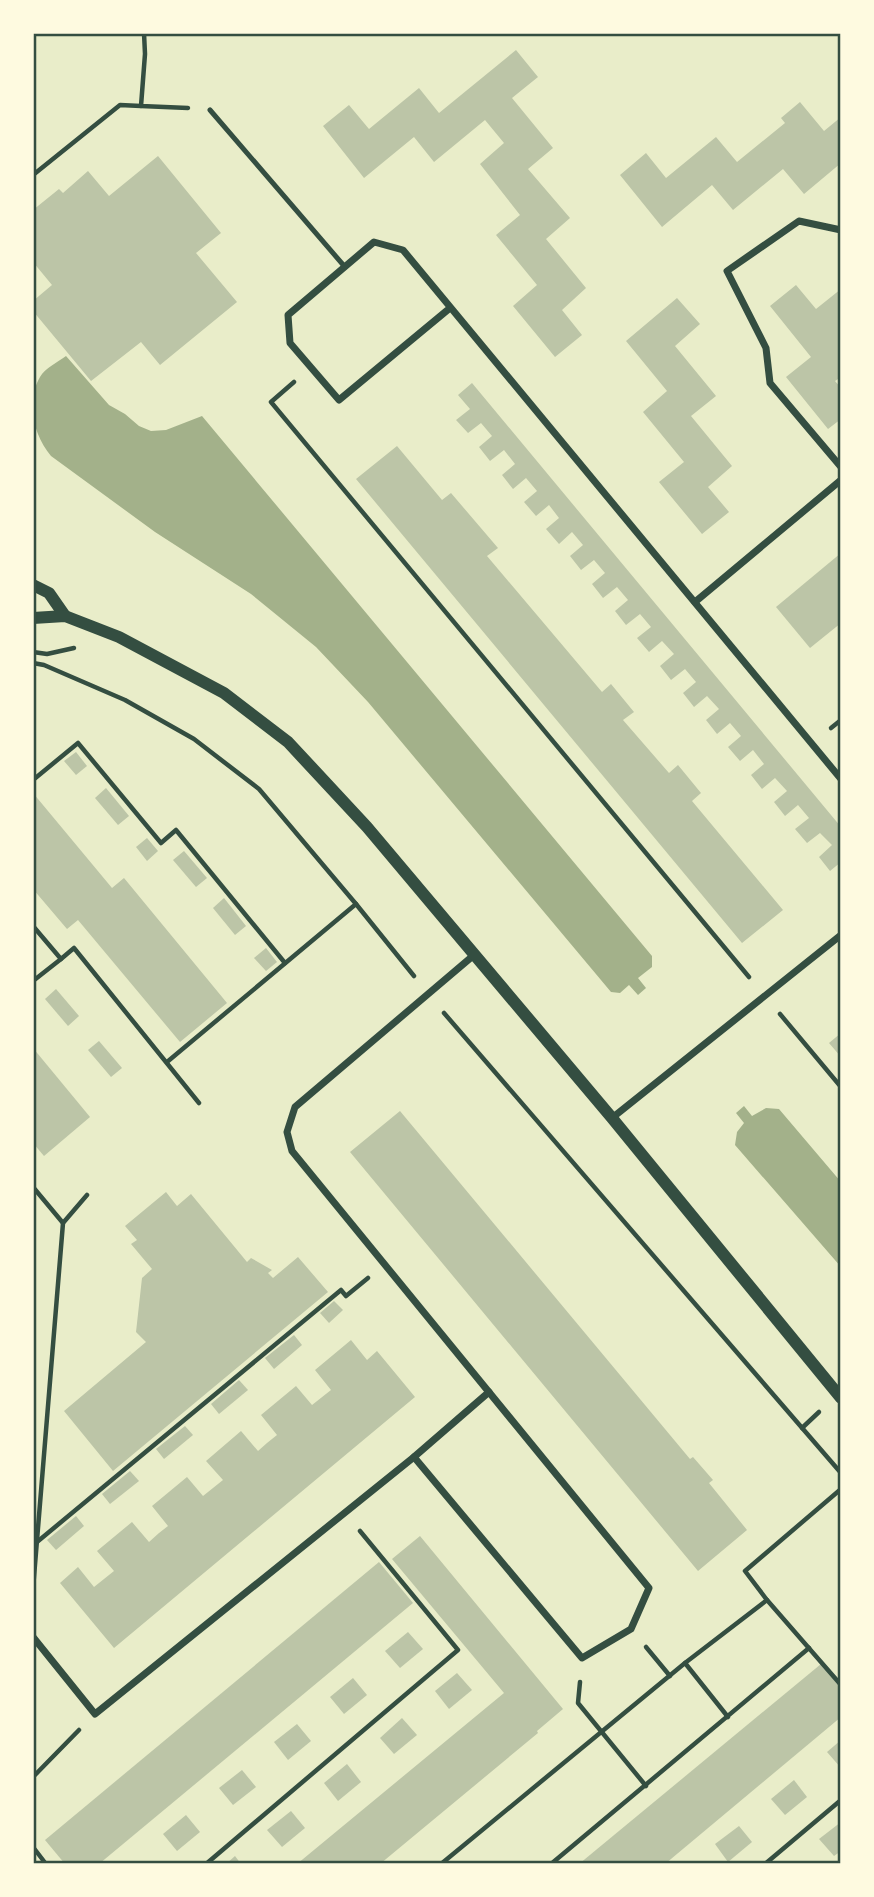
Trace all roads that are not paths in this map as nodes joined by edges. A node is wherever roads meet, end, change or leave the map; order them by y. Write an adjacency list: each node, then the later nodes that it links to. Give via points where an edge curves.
1 (210, 110): 3 (lane)
2 (841, 229): 5 (street, via 799,221 727,271 766,348 769,383)
3 (345, 267): 4 (street, via 374,242 403,250); 4 (street, via 288,315 290,343 339,400)
4 (450, 308): 8 (street)
5 (841, 467)
6 (841, 480): 8 (street)
7 (33, 585): 9 (street, via 49,593)
8 (695, 602): 11 (street)
9 (65, 616): 10 (street); 13 (street, via 119,637 224,693 288,742 367,827)
10 (33, 618)
11 (841, 779)
12 (841, 935): 14 (street)
13 (474, 955): 14 (street); 15 (street, via 295,1107 287,1132 292,1151)
14 (612, 1118): 16 (street)
15 (489, 1392): 17 (street); 17 (street, via 649,1588 631,1629 582,1658)
16 (841, 1398)
17 (414, 1457): 18 (street, via 95,1714)
18 (33, 1637)

